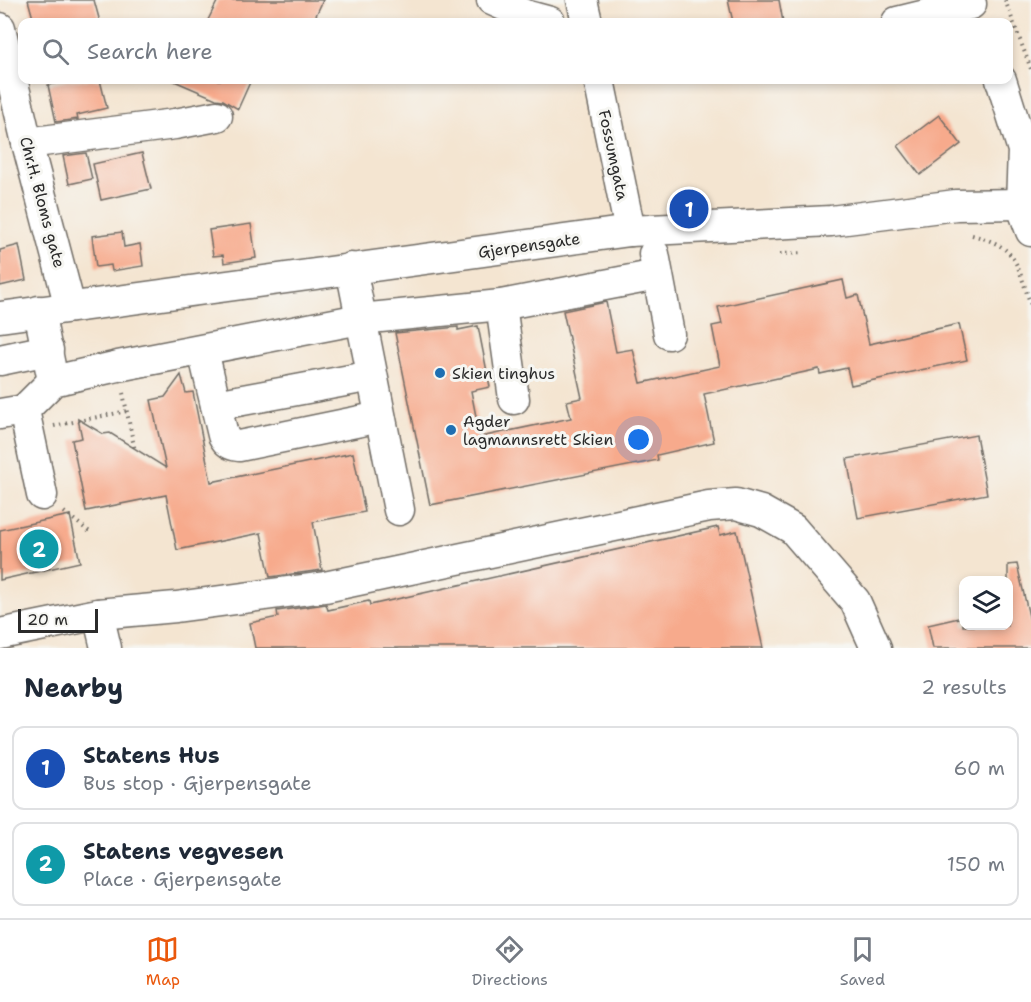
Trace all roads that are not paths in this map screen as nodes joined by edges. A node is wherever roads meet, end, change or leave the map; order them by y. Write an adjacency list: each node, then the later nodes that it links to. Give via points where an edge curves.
1 (492, 0): 4 (street)
2 (582, 0): 5 (street)
3 (973, 9): 6 (street)
4 (535, 18)
5 (586, 18)
6 (920, 18)
7 (0, 28): 11 (street, Chr.H. Bloms gate)
8 (600, 84): 13 (street, Fossumgata)
9 (1002, 84): 12 (street, via 1023,150)
10 (217, 116): 11 (street)
11 (27, 143): 17 (street, Chr.H. Bloms gate)
12 (1026, 218): 13 (street, Gjerpensgate, via 956,205 831,221)
13 (641, 231): 14 (street, Gjerpensgate); 15 (street, Fossumgata)
14 (351, 268): 17 (street, Gjerpensgate); 20 (street)
15 (657, 275): 16 (street); 21 (street, Fossumgata)
16 (501, 305): 20 (street); 27 (street)
17 (70, 307): 18 (street, Gjerpensgate)
18 (39, 311): 19 (street, Gjerpensgate); 22 (street)
19 (0, 317)
20 (360, 319): 23 (street); 25 (street)
21 (669, 334)
22 (48, 350): 24 (street); 26 (street)
23 (203, 351): 26 (street); 28 (street)
24 (0, 360)
25 (372, 376): 28 (street); 29 (street)
26 (53, 381): 30 (street)
27 (514, 399)
28 (216, 405): 29 (street, via 223,435 232,445 239,446)
29 (380, 417): 32 (street)
30 (18, 418): 31 (street)
31 (42, 495)
32 (399, 510)
33 (98, 614): 35 (street); 36 (street); 37 (street, via 325,587 709,506 736,504 760,511 793,529 855,601)
34 (0, 634): 35 (street)
35 (41, 637)
36 (106, 648)
37 (876, 648)

